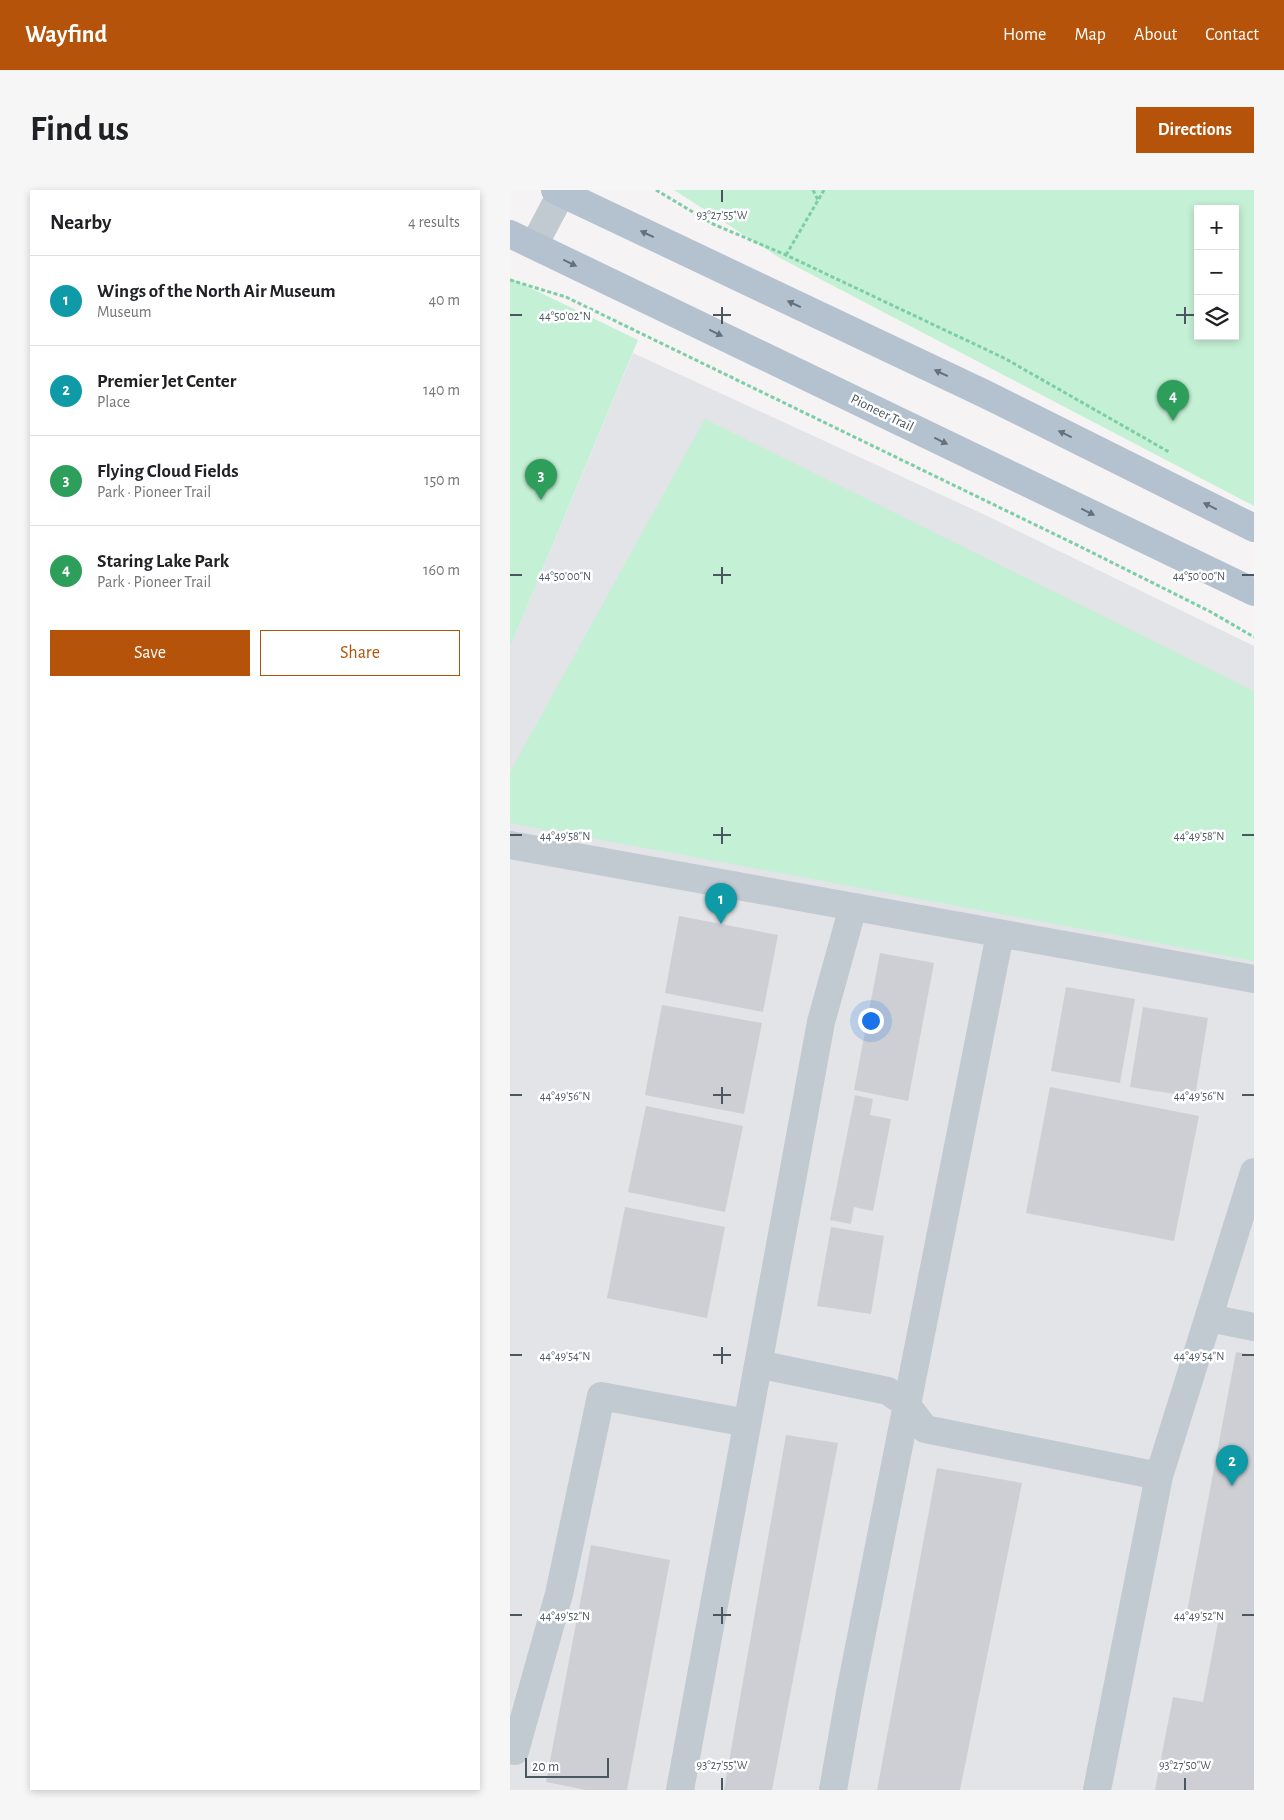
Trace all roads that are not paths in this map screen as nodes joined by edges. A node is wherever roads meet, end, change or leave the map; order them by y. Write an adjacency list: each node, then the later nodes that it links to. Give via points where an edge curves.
1 (560, 191): 2 (street); 3 (main road, one-way to 1, via 985,394)
2 (522, 240): 4 (main road, Pioneer Trail, one-way to 4)
3 (1254, 528)
4 (1254, 592)
5 (510, 845): 6 (street)
6 (853, 907): 7 (street); 12 (street, via 821,1022)
7 (1000, 934): 8 (street); 13 (street)
8 (1254, 980)
9 (1254, 1172): 10 (street)
10 (1209, 1318): 11 (street); 15 (street)
11 (1254, 1327)
12 (758, 1364): 13 (street, via 888,1391); 14 (street)
13 (906, 1404): 15 (street, via 925,1429); 18 (street)
14 (747, 1423): 16 (street, via 601,1396 559,1594 515,1751); 17 (street)
15 (1159, 1476): 19 (street)
16 (510, 1750)
17 (680, 1790)
18 (833, 1790)
19 (1097, 1790)

